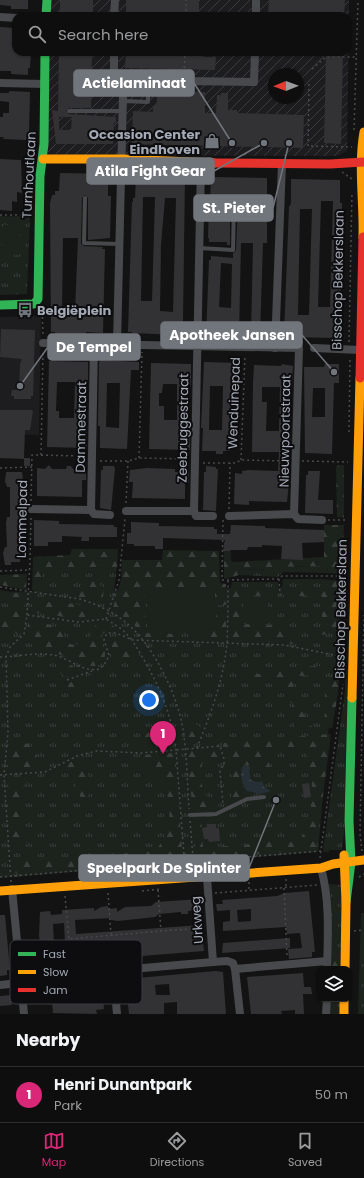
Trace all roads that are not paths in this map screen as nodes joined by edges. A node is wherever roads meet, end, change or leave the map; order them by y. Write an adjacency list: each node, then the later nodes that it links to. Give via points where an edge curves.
1 (47, 0): 4 (main road)
2 (115, 0): 5 (street)
3 (256, 0): 6 (street)
4 (46, 12)
5 (114, 12)
6 (256, 12)
7 (0, 17): 8 (street)
8 (12, 18)
9 (45, 56): 15 (main road, Turnhoutlaan)
10 (114, 56): 12 (street, via 113,64)
11 (255, 56): 13 (street, via 254,82)
12 (118, 80): 13 (street); 16 (street)
13 (148, 80): 16 (lane, via 148,102)
14 (0, 83): 15 (street)
15 (45, 84): 20 (main road, Turnhoutlaan)
16 (123, 101): 18 (street)
17 (69, 111): 18 (lane)
18 (123, 111): 21 (street)
19 (364, 132): 24 (main road, Bisschop Bekkerslaan)
20 (43, 159): 21 (main road); 30 (main road, Turnhoutlaan, via 40,176 38,299 34,304)
21 (122, 159): 22 (main road); 28 (street)
22 (201, 163): 23 (main road); 29 (street, Zeebruggestraat)
23 (282, 164): 24 (main road); 35 (street)
24 (359, 165): 27 (main road, Bisschop Bekkerslaan)
25 (85, 198): 28 (lane, via 84,244)
26 (234, 204): 29 (lane, via 233,250)
27 (364, 206): 37 (main road, Bisschop Bekkerslaan)
28 (120, 244): 33 (street)
29 (199, 248): 34 (street, Zeebruggestraat)
30 (0, 305)
31 (43, 343): 32 (street)
32 (94, 344): 33 (street); 39 (street, Dammestraat)
33 (118, 344): 34 (street)
34 (196, 346): 35 (street); 40 (street, Zeebruggestraat)
35 (275, 348): 42 (street, Nieuwpoortstraat, via 299,348)
36 (314, 348): 37 (street)
37 (360, 350): 50 (main road, Bisschop Bekkerslaan)
38 (31, 509): 39 (street)
39 (91, 510): 43 (street, via 94,514)
40 (194, 511): 41 (street); 44 (street, via 196,516)
41 (126, 513)
42 (294, 514): 45 (street); 46 (street, via 298,519)
43 (110, 515)
44 (213, 516)
45 (226, 516)
46 (322, 520)
47 (264, 797): 48 (lane, via 247,800 223,812)
48 (190, 815)
49 (363, 856): 50 (main road)
50 (348, 866): 51 (main road); 52 (main road); 60 (main road, Bisschop Bekkerslaan)
51 (364, 866)
52 (321, 868): 53 (main road); 59 (street, via 328,927)
53 (207, 877): 55 (main road); 58 (street, Urkweg)
54 (0, 891): 55 (main road)
55 (12, 892): 56 (main road); 57 (street)
56 (0, 896)
57 (17, 940)
58 (213, 962): 61 (street); 62 (street, via 227,961 233,963)
59 (327, 965): 62 (street)
60 (345, 966)
61 (142, 968)
62 (235, 969): 71 (street)
63 (0, 985): 64 (street)
64 (10, 985)
65 (327, 1002): 72 (street)
66 (344, 1002): 73 (main road)
67 (23, 1004): 69 (street)
68 (116, 1004): 70 (street)
69 (24, 1014)
70 (117, 1014)
71 (240, 1014)
72 (326, 1014)
73 (344, 1014)

